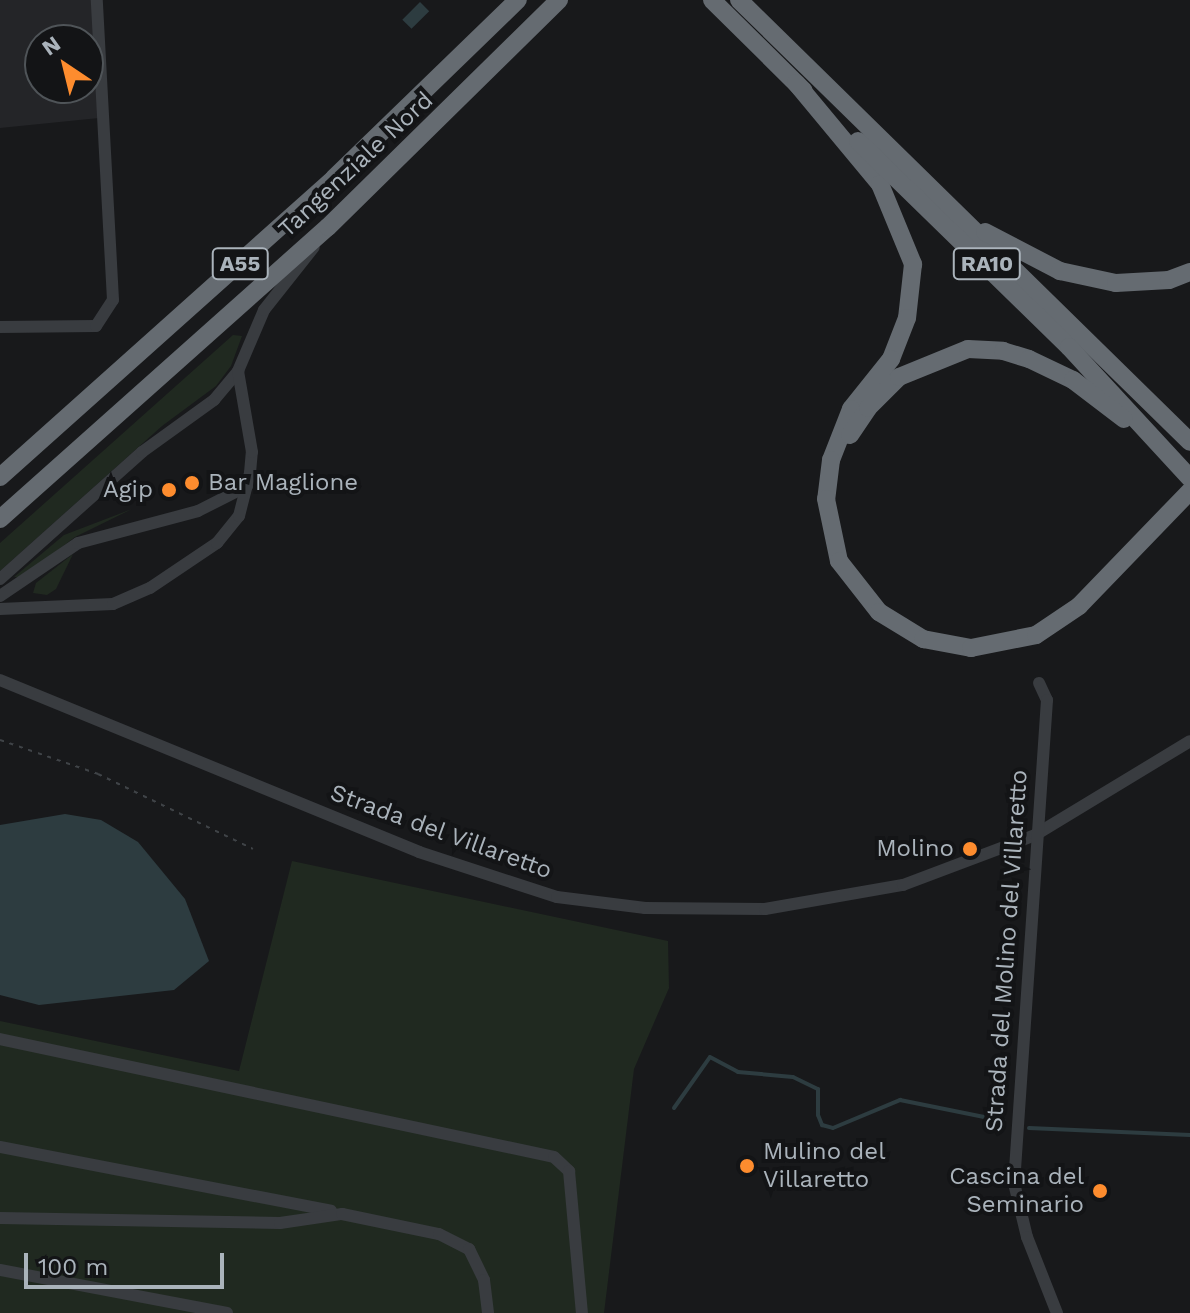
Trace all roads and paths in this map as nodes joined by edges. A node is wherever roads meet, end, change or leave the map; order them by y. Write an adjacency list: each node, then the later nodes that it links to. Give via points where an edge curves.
1 (97, 0): 10 (street, via 113,300 96,326)
2 (518, 0): 14 (highway, Tangenziale Nord / A55, via 334,178)
3 (559, 0): 8 (highway, Tangenziale Nord / A55)
4 (712, 0): 6 (highway, RA10)
5 (739, 0): 7 (highway, RA10)
6 (796, 83): 13 (highway, RA10, via 970,246); 15 (highway, via 880,184 913,264 907,318 891,359 851,409)
7 (971, 226): 9 (highway, via 1060,271 1116,283 1169,280); 12 (highway, RA10)
8 (328, 227): 11 (street, via 254,325); 18 (highway, Tangenziale Nord / A55)
9 (1190, 272)
10 (0, 327)
11 (238, 371): 16 (street, via 252,452); 19 (street, via 214,400 142,452)
12 (1190, 442)
13 (1180, 467): 15 (highway, via 1073,380 1003,351 968,349 899,377 854,426)
14 (0, 477)
15 (830, 477): 17 (highway, via 830,529 839,561 858,589 900,627 923,639 971,648 1012,642 1064,618)
16 (247, 486): 20 (street, via 198,511 78,543); 21 (street, via 244,507 228,533 150,588 92,607)
17 (1190, 491)
18 (0, 519)
19 (0, 579)
20 (0, 596)
21 (0, 609)
22 (0, 680): 26 (street, Strada del Villaretto, via 419,852 557,897 645,908 765,909 903,885)
23 (1039, 683): 26 (street, Strada del Molino del Villaretto, via 1047,700)
24 (0, 740): 27 (path, via 98,774)
25 (1190, 741): 26 (street, Strada del Villaretto)
26 (1035, 835): 36 (street, Strada del Molino del Villaretto, via 1014,1183 1027,1237)
27 (253, 849)
28 (0, 1039): 35 (street, via 554,1157 569,1171)
29 (0, 1147): 30 (street)
30 (342, 1214): 31 (street, via 280,1223); 34 (street, via 458,1241 478,1263)
31 (0, 1218)
32 (0, 1270): 33 (street)
33 (227, 1313)
34 (488, 1313)
35 (582, 1313)
36 (1057, 1313)

